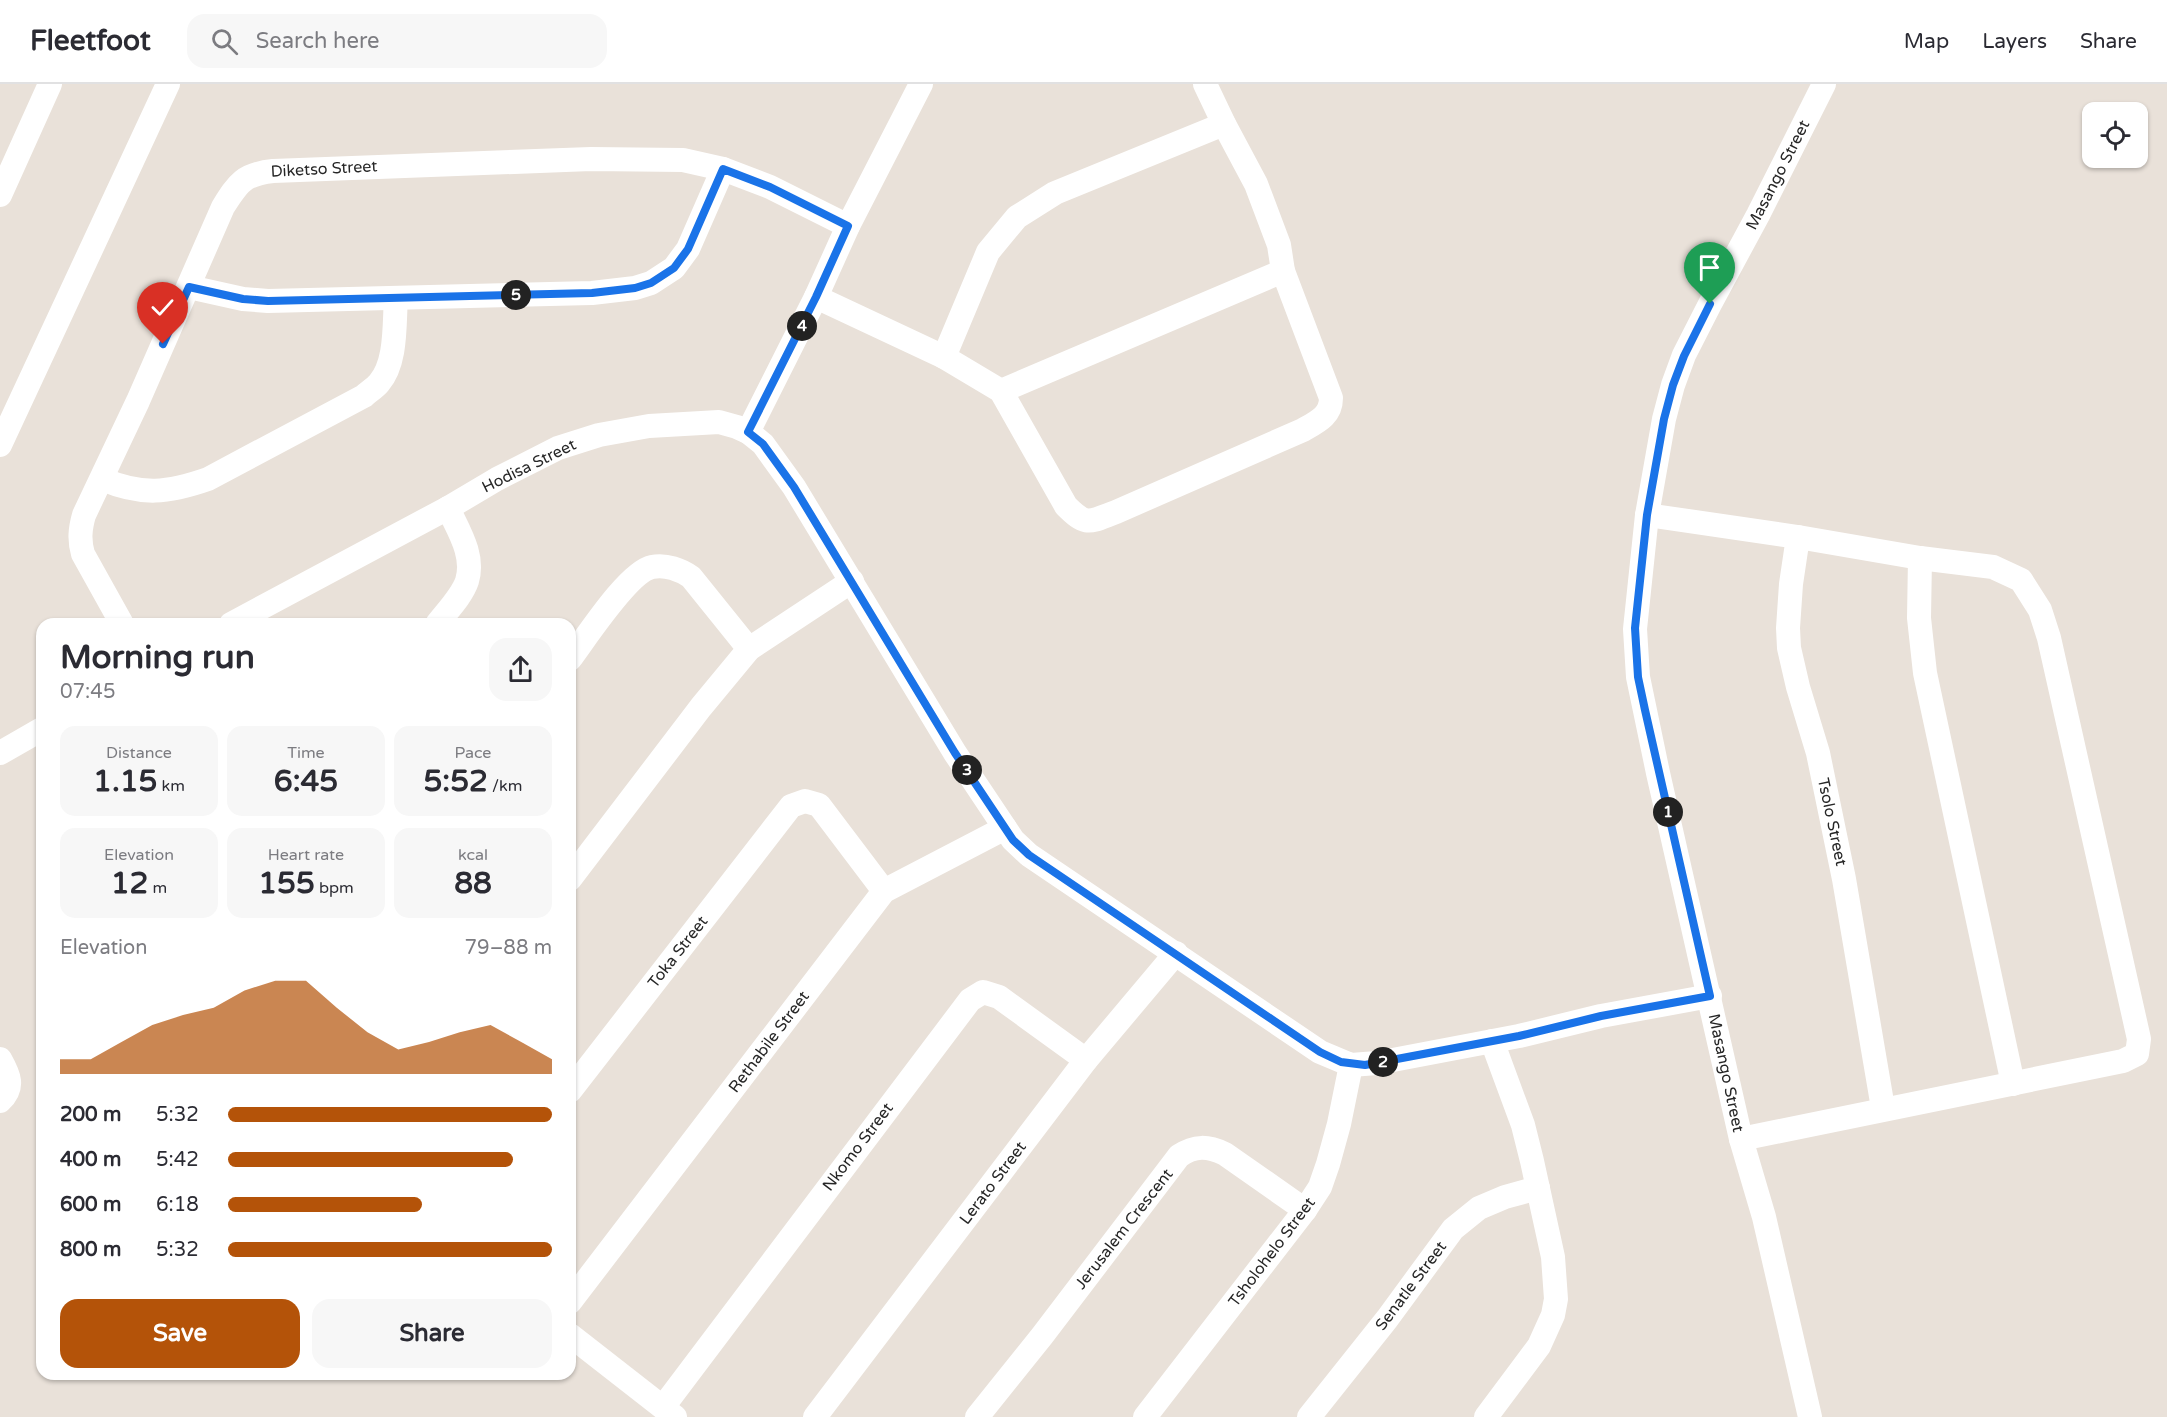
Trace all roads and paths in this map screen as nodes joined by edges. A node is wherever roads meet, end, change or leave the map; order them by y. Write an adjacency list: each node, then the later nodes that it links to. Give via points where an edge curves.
1 (50, 84): 8 (street)
2 (168, 84): 17 (street)
3 (921, 84): 9 (street)
4 (1206, 84): 6 (street)
5 (1824, 84): 20 (street, Masango Street, via 1684,356 1664,419)
6 (1224, 124): 10 (street, via 1256,184 1279,245); 14 (street, via 1055,193 1017,217 988,252)
7 (723, 169): 9 (street, Diketso Street, via 770,187); 11 (street, Diketso Street, via 683,160 591,159 261,172 244,179 223,207); 13 (street, via 688,249 674,268 651,283 592,293)
8 (0, 195)
9 (848, 226): 12 (street)
10 (1282, 271): 15 (street); 15 (street, via 1331,398 1330,410 1303,430 1116,512 1085,521 1066,506)
11 (189, 287): 13 (street, via 243,299); 18 (street, Diketso Street)
12 (816, 297): 14 (street); 16 (street)
13 (396, 298): 18 (street, via 387,368 379,383 364,396 208,479 181,489 142,491)
14 (944, 357): 15 (street)
15 (1001, 391)
16 (748, 432): 19 (street, Hodisa Street, via 719,422 649,426 599,435 548,453 496,478); 23 (street, Hodisa Street, via 763,444 794,487)
17 (0, 445)
18 (102, 479): 24 (street, Diketso Street, via 84,515 80,544)
19 (448, 508): 25 (street, Hodisa Street); 26 (street, via 466,547 468,570 461,592)
20 (1647, 515): 21 (street); 35 (street, Masango Street, via 1635,628 1638,677)
21 (1798, 537): 22 (street); 43 (street, Tsolo Street, via 1791,584 1790,648 1818,753 1844,879)
22 (1920, 558): 41 (street, via 1919,618 1925,673); 41 (street, via 1993,567 2013,574 2040,610 2139,1039 2137,1054 2123,1061)
23 (852, 581): 27 (street); 31 (street, Hodisa Street, via 955,753)
24 (119, 618)
25 (242, 618)
26 (442, 618)
27 (749, 649): 28 (street, via 692,577 683,571 657,566 642,572 616,598); 32 (street, via 700,707)
28 (576, 651)
29 (36, 732): 30 (street)
30 (0, 753)
31 (1005, 828): 33 (street, Rethabile Street); 34 (street, Hodisa Street, via 1029,855)
32 (576, 871)
33 (884, 891): 40 (street, Toka Street, via 819,805 797,803 784,813); 47 (street, Rethabile Street)
34 (1176, 953): 38 (street, Lerato Street); 39 (street, Hodisa Street, via 1320,1052)
35 (1710, 996): 36 (street, Hodisa Street); 44 (street, Masango Street)
36 (1492, 1041): 39 (street, Hodisa Street); 45 (street, via 1523,1125)
37 (0, 1059): 42 (street, via 10,1083)
38 (1086, 1060): 49 (street, Nkomo Street, via 999,997 983,992 970,1000); 50 (street, Lerato Street)
39 (1351, 1065): 46 (street, Tsholohelo Street, via 1328,1164 1320,1187)
40 (576, 1083)
41 (2013, 1084): 43 (street)
42 (0, 1101)
43 (1883, 1108): 44 (street)
44 (1741, 1139): 55 (street, Masango Street, via 1764,1217)
45 (1538, 1188): 53 (street, Senatle Street, via 1479,1208 1453,1228); 54 (street, via 1553,1257 1553,1315 1539,1346)
46 (1305, 1210): 51 (street, Jerusalem Crescent, via 1225,1154 1213,1148 1188,1150 1179,1156); 52 (street, Tsholohelo Street)
47 (576, 1294)
48 (576, 1340): 49 (street)
49 (669, 1412)
50 (815, 1417)
51 (977, 1417)
52 (1146, 1417)
53 (1309, 1417)
54 (1486, 1417)
55 (1810, 1417)

